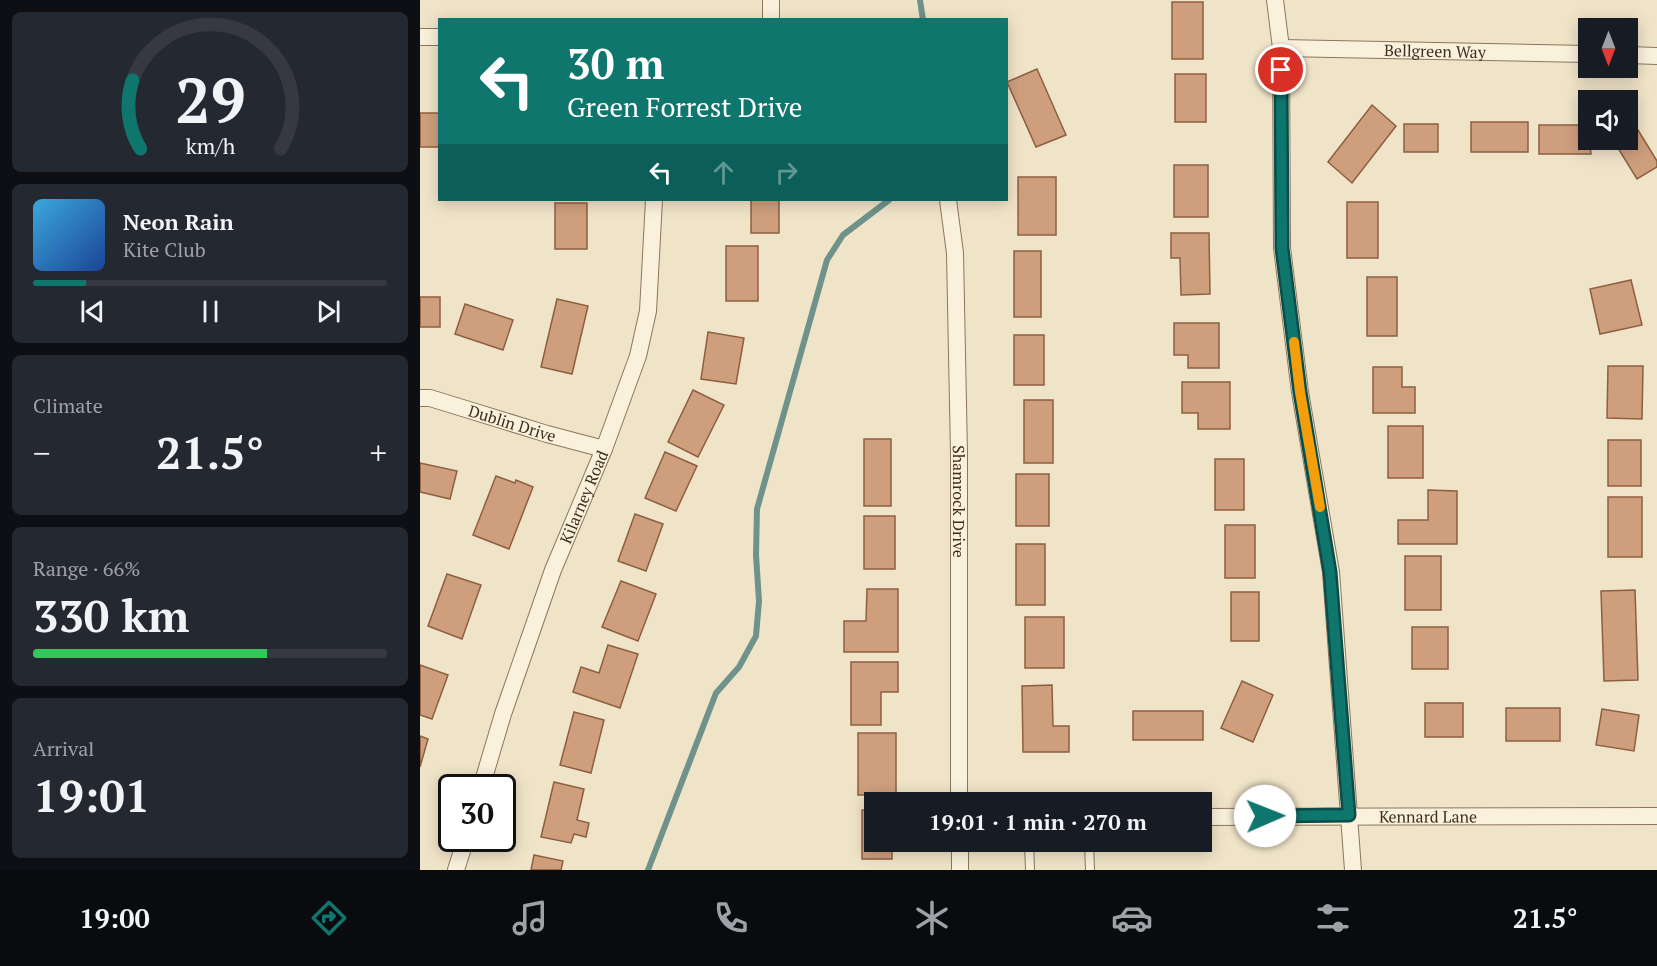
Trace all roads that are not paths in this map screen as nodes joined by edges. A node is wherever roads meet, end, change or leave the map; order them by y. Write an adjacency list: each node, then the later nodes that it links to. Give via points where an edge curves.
1 (771, 0): 3 (street)
2 (1275, 0): 6 (street)
3 (771, 18)
4 (420, 37): 5 (street)
5 (438, 37)
6 (1281, 48): 7 (street, Bellgreen Way); 16 (street, via 1282,248 1300,392 1330,572)
7 (1578, 54)
8 (1638, 55): 9 (street)
9 (1657, 56)
10 (654, 201): 13 (street, Kilarney Road, via 648,311 638,356)
11 (948, 201): 15 (street, Shamrock Drive, via 955,253 959,442)
12 (420, 398): 13 (street, Dublin Drive)
13 (604, 449): 14 (street, Kilarney Road, via 553,570)
14 (485, 774)
15 (959, 792)
16 (1349, 815): 17 (street, Kennard Lane); 18 (street, Kennard Lane); 27 (street)
17 (1657, 816)
18 (1212, 817)
19 (462, 852): 23 (street)
20 (960, 852): 24 (street)
21 (1029, 852): 25 (lane)
22 (1089, 852): 26 (lane)
23 (456, 870)
24 (960, 870)
25 (1030, 870)
26 (1090, 870)
27 (1353, 870)

